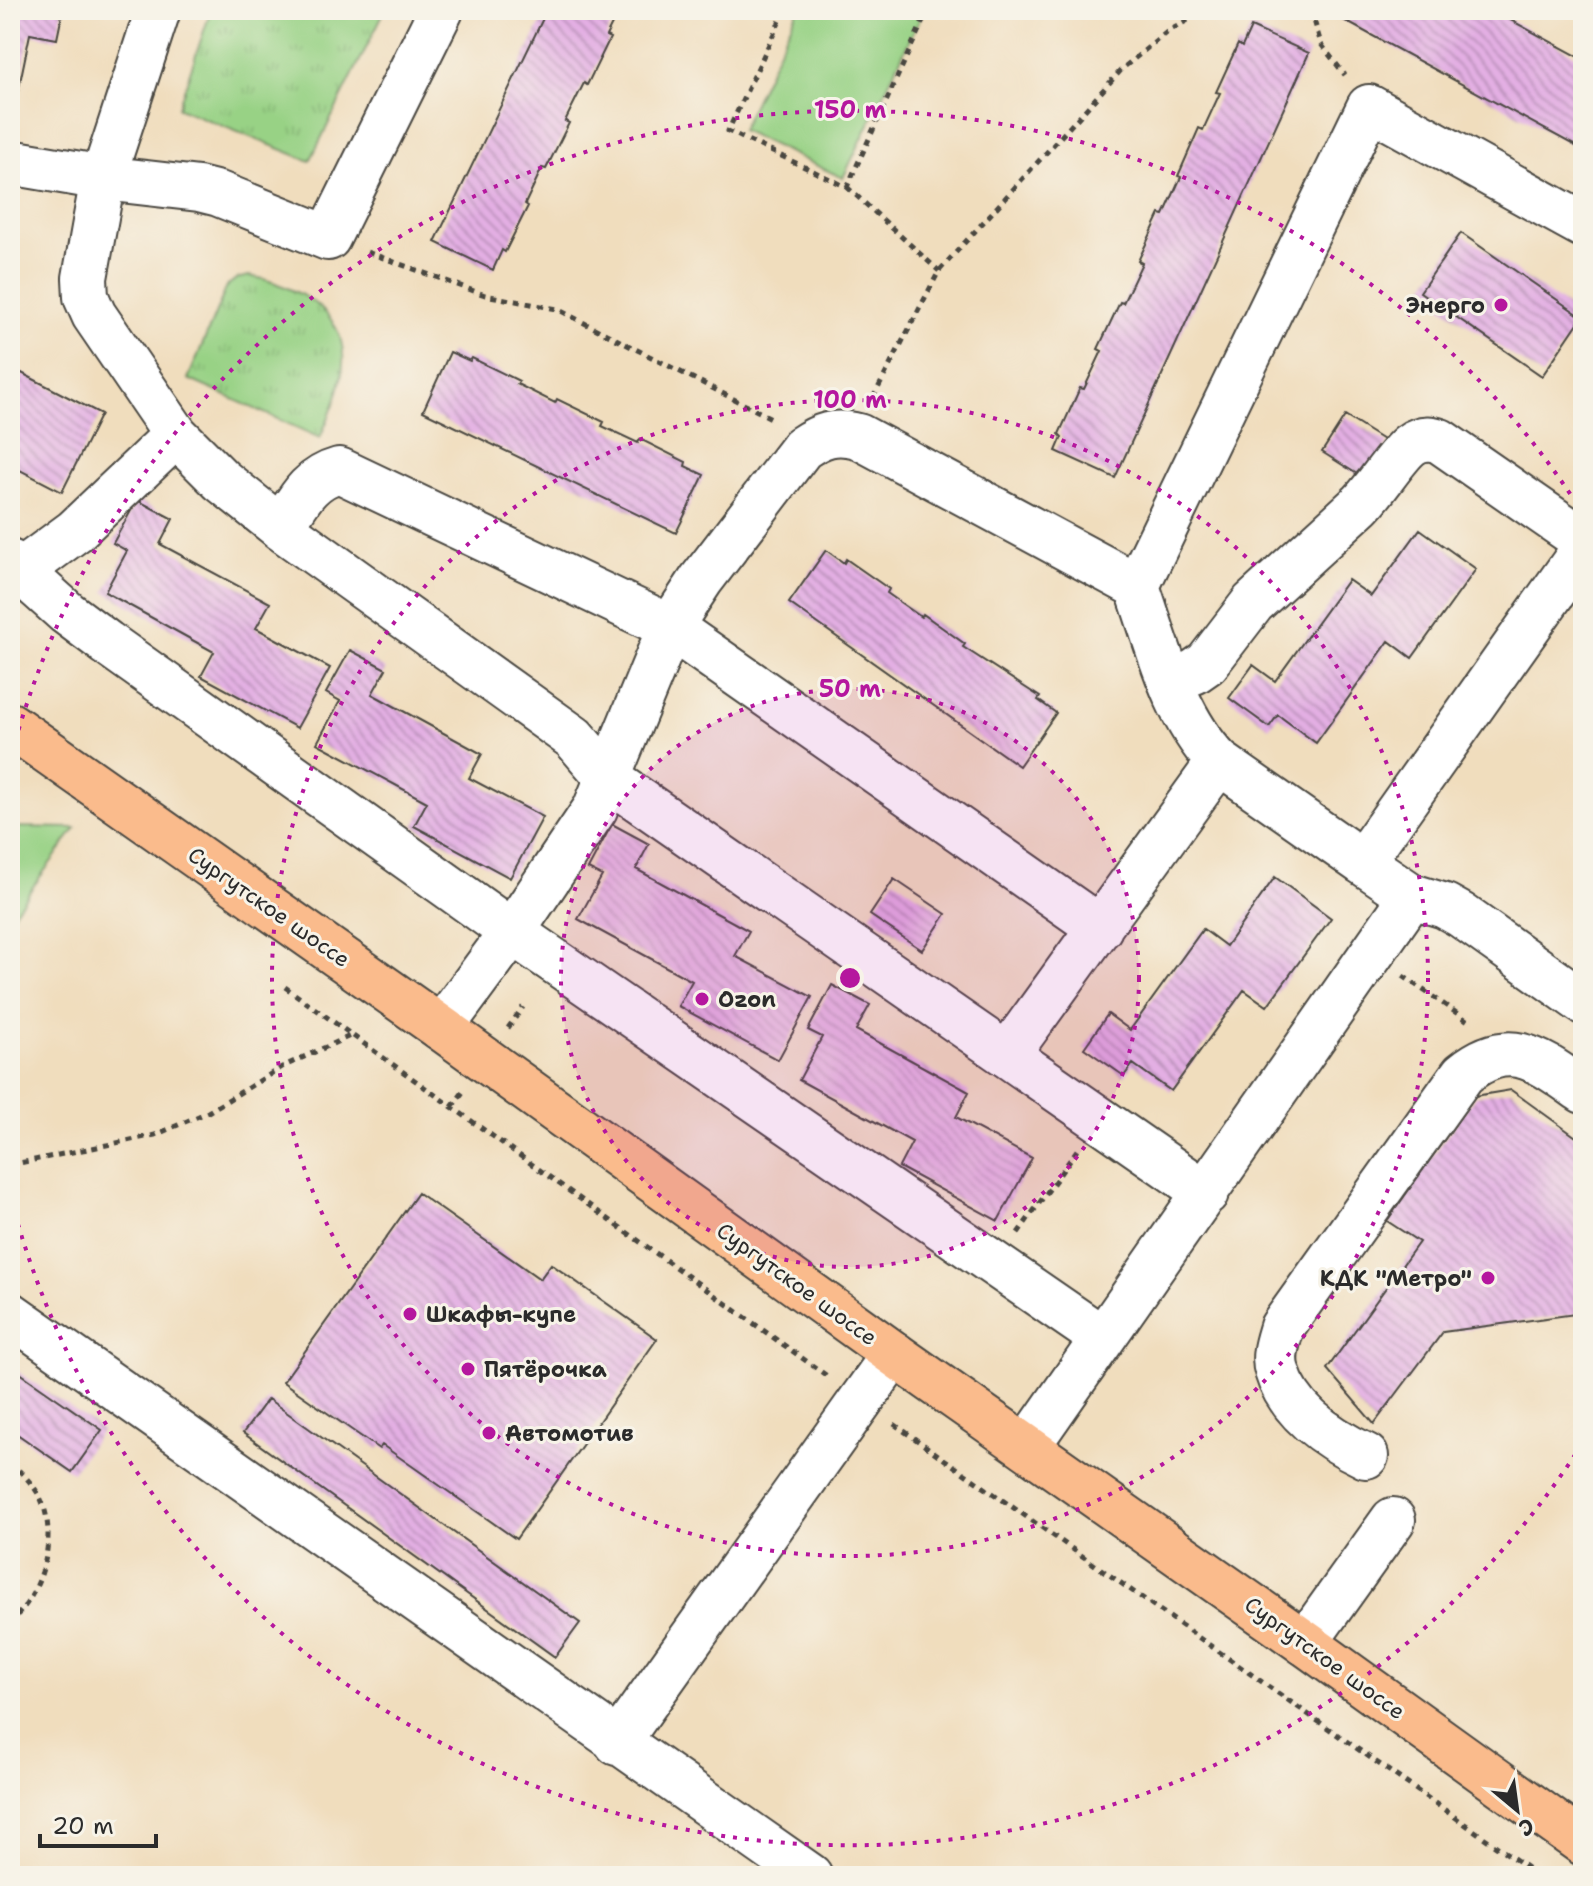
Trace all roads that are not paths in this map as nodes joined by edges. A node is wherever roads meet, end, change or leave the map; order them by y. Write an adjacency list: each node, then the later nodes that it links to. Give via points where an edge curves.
1 (158, 10): 4 (lane)
2 (441, 10): 4 (lane, via 328,238 199,189)
3 (10, 162): 4 (lane)
4 (103, 178): 6 (lane, via 86,297)
5 (1583, 225): 11 (lane, via 1369,107)
6 (176, 435): 7 (lane); 10 (lane, via 75,531)
7 (281, 528): 12 (lane, via 321,475 339,470); 16 (lane, via 574,738)
8 (1583, 540): 13 (lane, via 1440,441 1420,440 1409,446 1361,504 1253,603 1207,663)
9 (1583, 550): 17 (lane)
10 (13, 571): 20 (lane)
11 (1137, 586): 12 (lane, via 842,432 821,435 802,448); 13 (lane)
12 (670, 627): 16 (lane); 19 (lane)
13 (1170, 680): 15 (lane, via 1191,727)
14 (10, 725): 22 (main road, Сургутское шоссе)
15 (1219, 762): 17 (lane); 19 (lane)
16 (609, 779): 20 (lane, via 595,809); 23 (lane)
17 (1362, 862): 18 (lane)
18 (1412, 896): 21 (lane, via 1461,915); 25 (lane)
19 (1100, 928): 23 (lane)
20 (512, 932): 22 (lane); 27 (lane)
21 (1583, 1002)
22 (441, 1028): 28 (main road, Сургутское шоссе)
23 (1007, 1055): 25 (lane)
24 (1583, 1091): 30 (lane, via 1543,1063 1519,1054 1480,1060 1463,1074 1282,1327 1275,1348 1276,1370 1291,1399 1312,1422)
25 (1206, 1193): 27 (lane)
26 (10, 1314): 33 (lane)
27 (1102, 1338): 29 (lane)
28 (894, 1354): 29 (main road, Сургутское шоссе); 33 (lane)
29 (1027, 1447): 32 (main road, Сургутское шоссе)
30 (1366, 1456)
31 (1393, 1520): 32 (lane)
32 (1305, 1643): 34 (main road, Сургутское шоссе)
33 (617, 1743): 35 (lane)
34 (1583, 1843)
35 (810, 1876)

